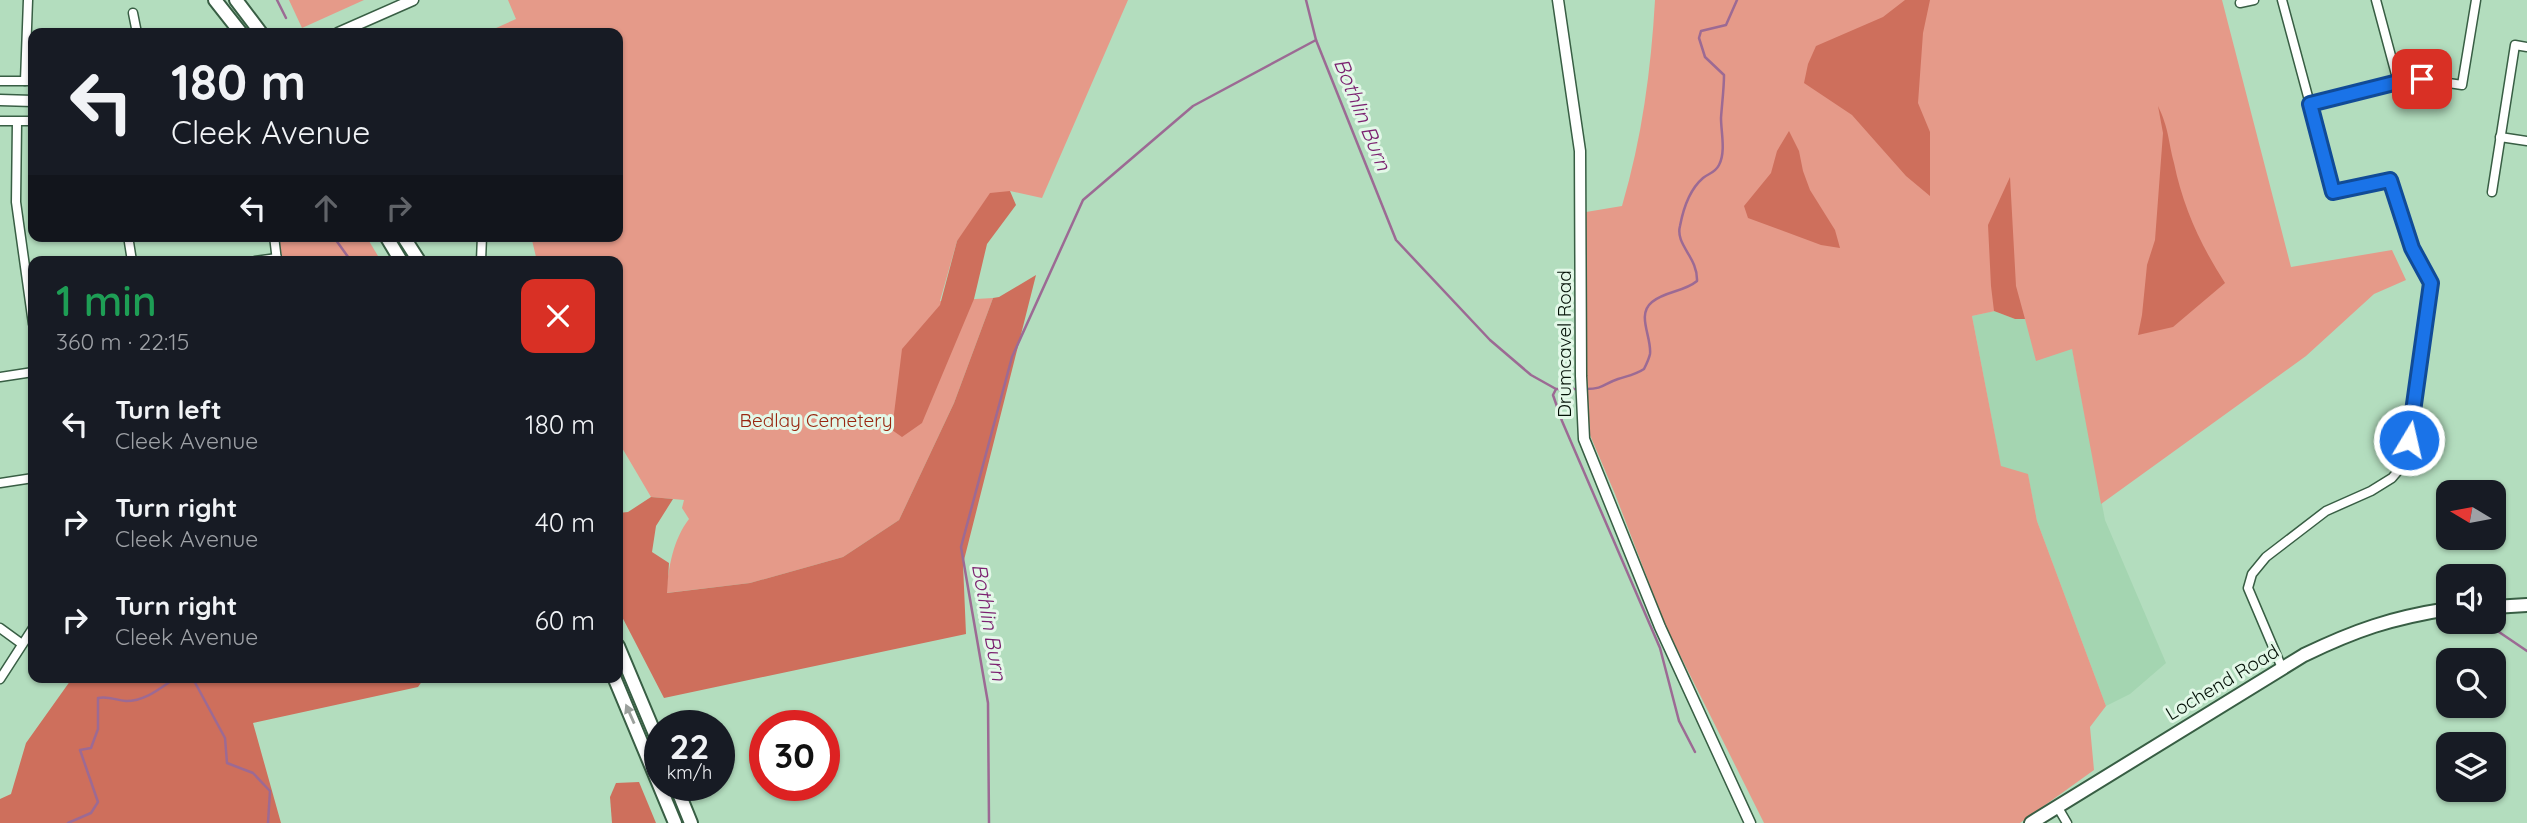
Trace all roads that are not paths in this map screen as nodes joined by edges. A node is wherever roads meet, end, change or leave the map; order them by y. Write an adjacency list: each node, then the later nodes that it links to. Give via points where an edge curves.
1 (28, 0): 12 (street)
2 (215, 0): 14 (main road)
3 (236, 0): 15 (main road)
4 (413, 0): 16 (street)
5 (1558, 0): 50 (street, Drumcavel Road, via 1580,150 1584,439 1660,627)
6 (2255, 0): 10 (street)
7 (2282, 0): 23 (street)
8 (2376, 0): 20 (street)
9 (2476, 0): 20 (street, via 2462,85 2422,79)
10 (2239, 4)
11 (133, 13): 13 (street)
12 (28, 28)
13 (136, 28)
14 (237, 28)
15 (257, 28)
16 (361, 28)
17 (2527, 47): 27 (street, via 2515,45)
18 (0, 80): 19 (street)
19 (28, 81)
20 (2398, 82): 23 (street)
21 (0, 100): 22 (street)
22 (28, 101)
23 (2310, 104): 42 (street, via 2333,192 2390,180 2412,248 2431,283 2403,465 2371,491 2326,512 2266,557 2252,574 2248,588)
24 (0, 121): 25 (street)
25 (17, 121): 26 (street); 30 (street, via 16,202)
26 (28, 121)
27 (2500, 137): 28 (street); 29 (street)
28 (2527, 141)
29 (2491, 192)
30 (28, 288)
31 (28, 373): 32 (street)
32 (0, 377)
33 (28, 479): 34 (street)
34 (0, 482)
35 (2527, 605): 36 (main road)
36 (2506, 606)
37 (2436, 611): 42 (main road, Lochend Road, via 2349,634)
38 (0, 628): 40 (street)
39 (28, 635): 40 (street)
40 (22, 643): 43 (street)
41 (623, 658): 45 (main road)
42 (2282, 668): 47 (main road, Lochend Road)
43 (0, 680)
44 (617, 683): 48 (main road, one-way to 44)
45 (645, 710)
46 (682, 801): 49 (main road)
47 (2057, 806): 51 (main road, Lochend Road); 52 (street)
48 (675, 823)
49 (691, 823)
50 (1750, 823)
51 (2031, 823)
52 (2067, 823)

